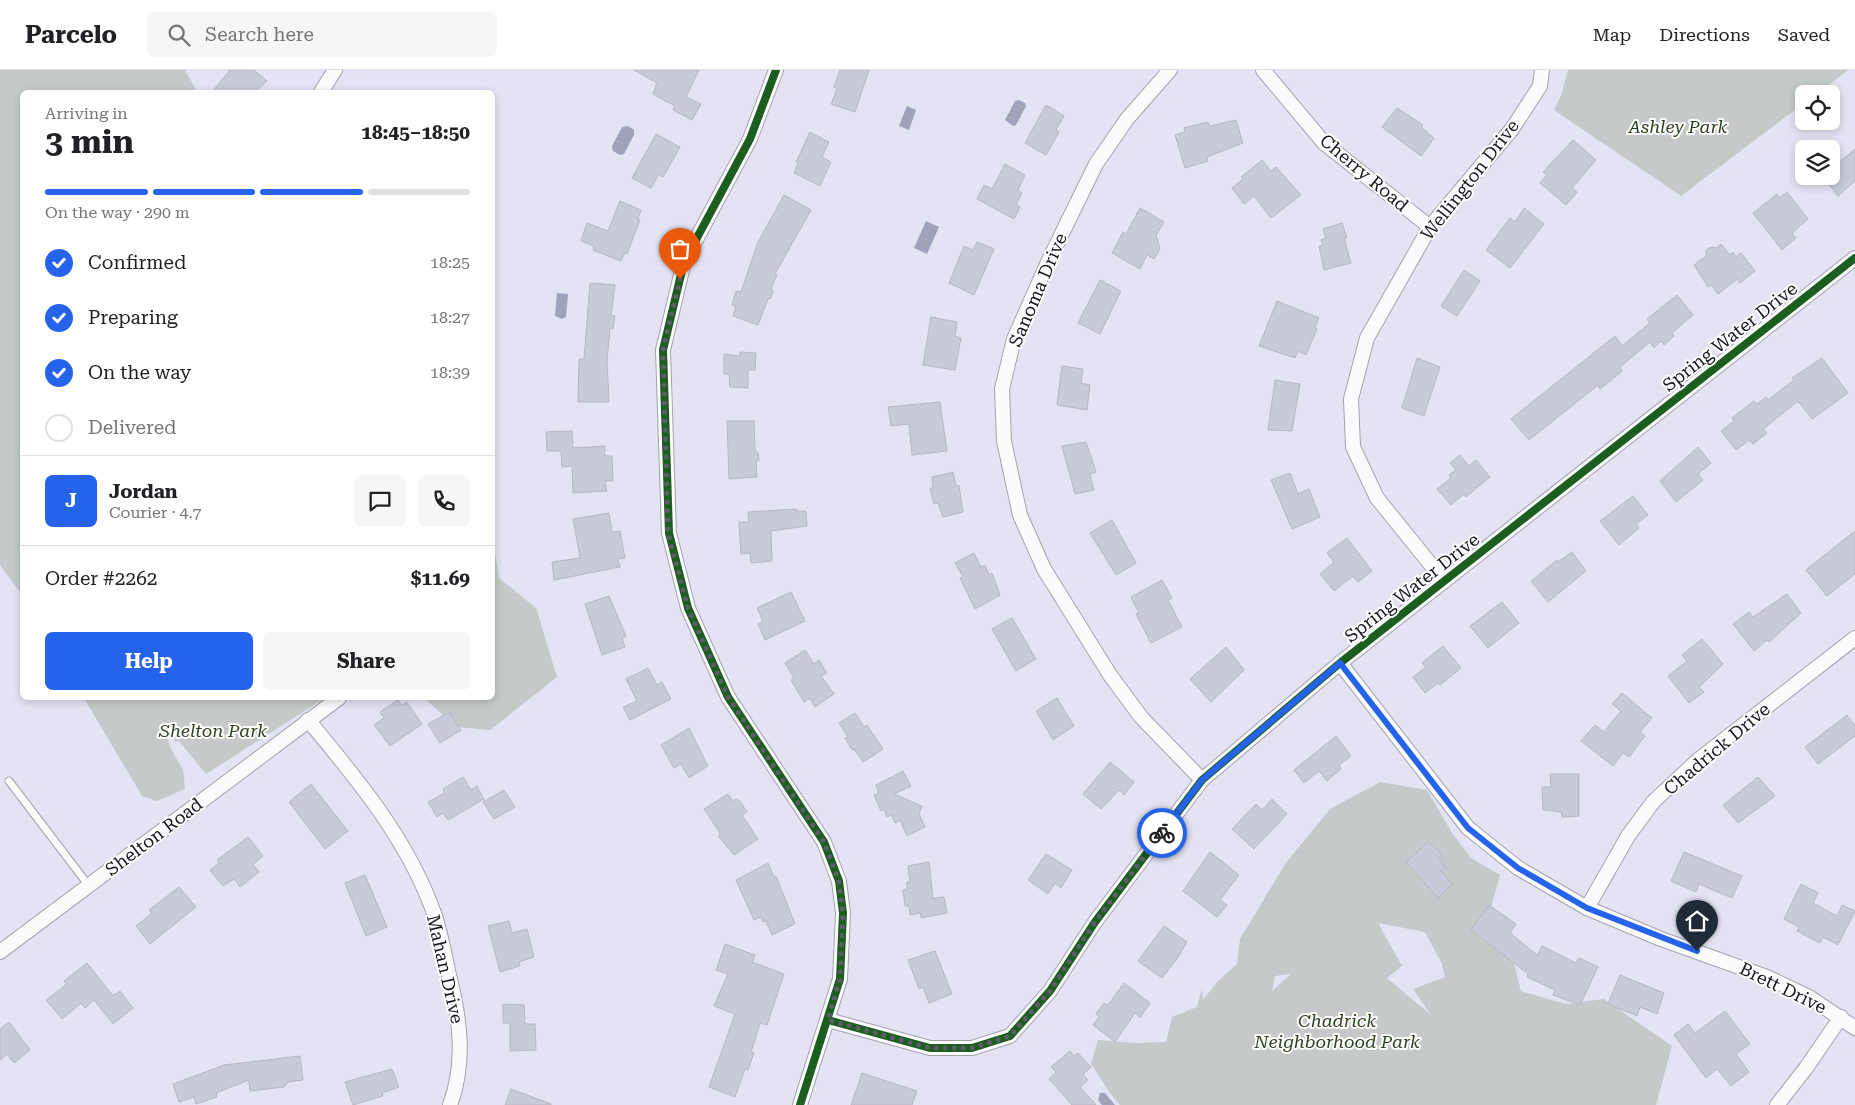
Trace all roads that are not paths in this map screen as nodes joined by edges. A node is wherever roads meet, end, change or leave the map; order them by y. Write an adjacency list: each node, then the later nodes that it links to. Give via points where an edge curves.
1 (335, 70): 6 (street)
2 (776, 70): 20 (street, via 750,139 684,262 663,350 668,533 688,608 728,697 824,842 839,881 843,913 840,979)
3 (1170, 70): 14 (street, Sanoma Drive, via 1127,119 1096,164 1048,262 1014,339 1002,389 1004,441 1020,515 1044,569 1110,675 1141,718)
4 (1263, 70): 7 (street, Cherry Road, via 1324,143)
5 (1542, 70): 7 (street, Wellington Drive, via 1540,86 1512,129)
6 (322, 90)
7 (1430, 227): 9 (street, Wellington Drive, via 1367,338 1351,399 1353,447 1377,498)
8 (1855, 258): 9 (street, Spring Water Drive)
9 (1444, 581): 11 (street, Spring Water Drive)
10 (1855, 638): 17 (street, Chadrick Drive, via 1698,760 1653,802 1628,836)
11 (1340, 663): 14 (street, Spring Water Drive); 17 (street, Brett Drive, via 1468,828 1518,868)
12 (337, 700): 13 (street, Shelton Road)
13 (308, 720): 16 (street, Shelton Road); 22 (street, Mahan Drive, via 370,795 410,860 435,916 456,1001 461,1056)
14 (1202, 780): 20 (street, Spring Water Drive, via 1095,922 1050,991 1010,1036 972,1048 930,1048)
15 (9, 781): 16 (lane)
16 (89, 887): 18 (street, Shelton Road)
17 (1587, 908): 19 (street, Brett Drive, via 1661,939 1767,976)
18 (0, 952)
19 (1841, 1017): 21 (street, Brett Drive); 24 (street)
20 (828, 1020): 23 (street)
21 (1855, 1028)
22 (450, 1105)
23 (800, 1105)
24 (1777, 1105)

